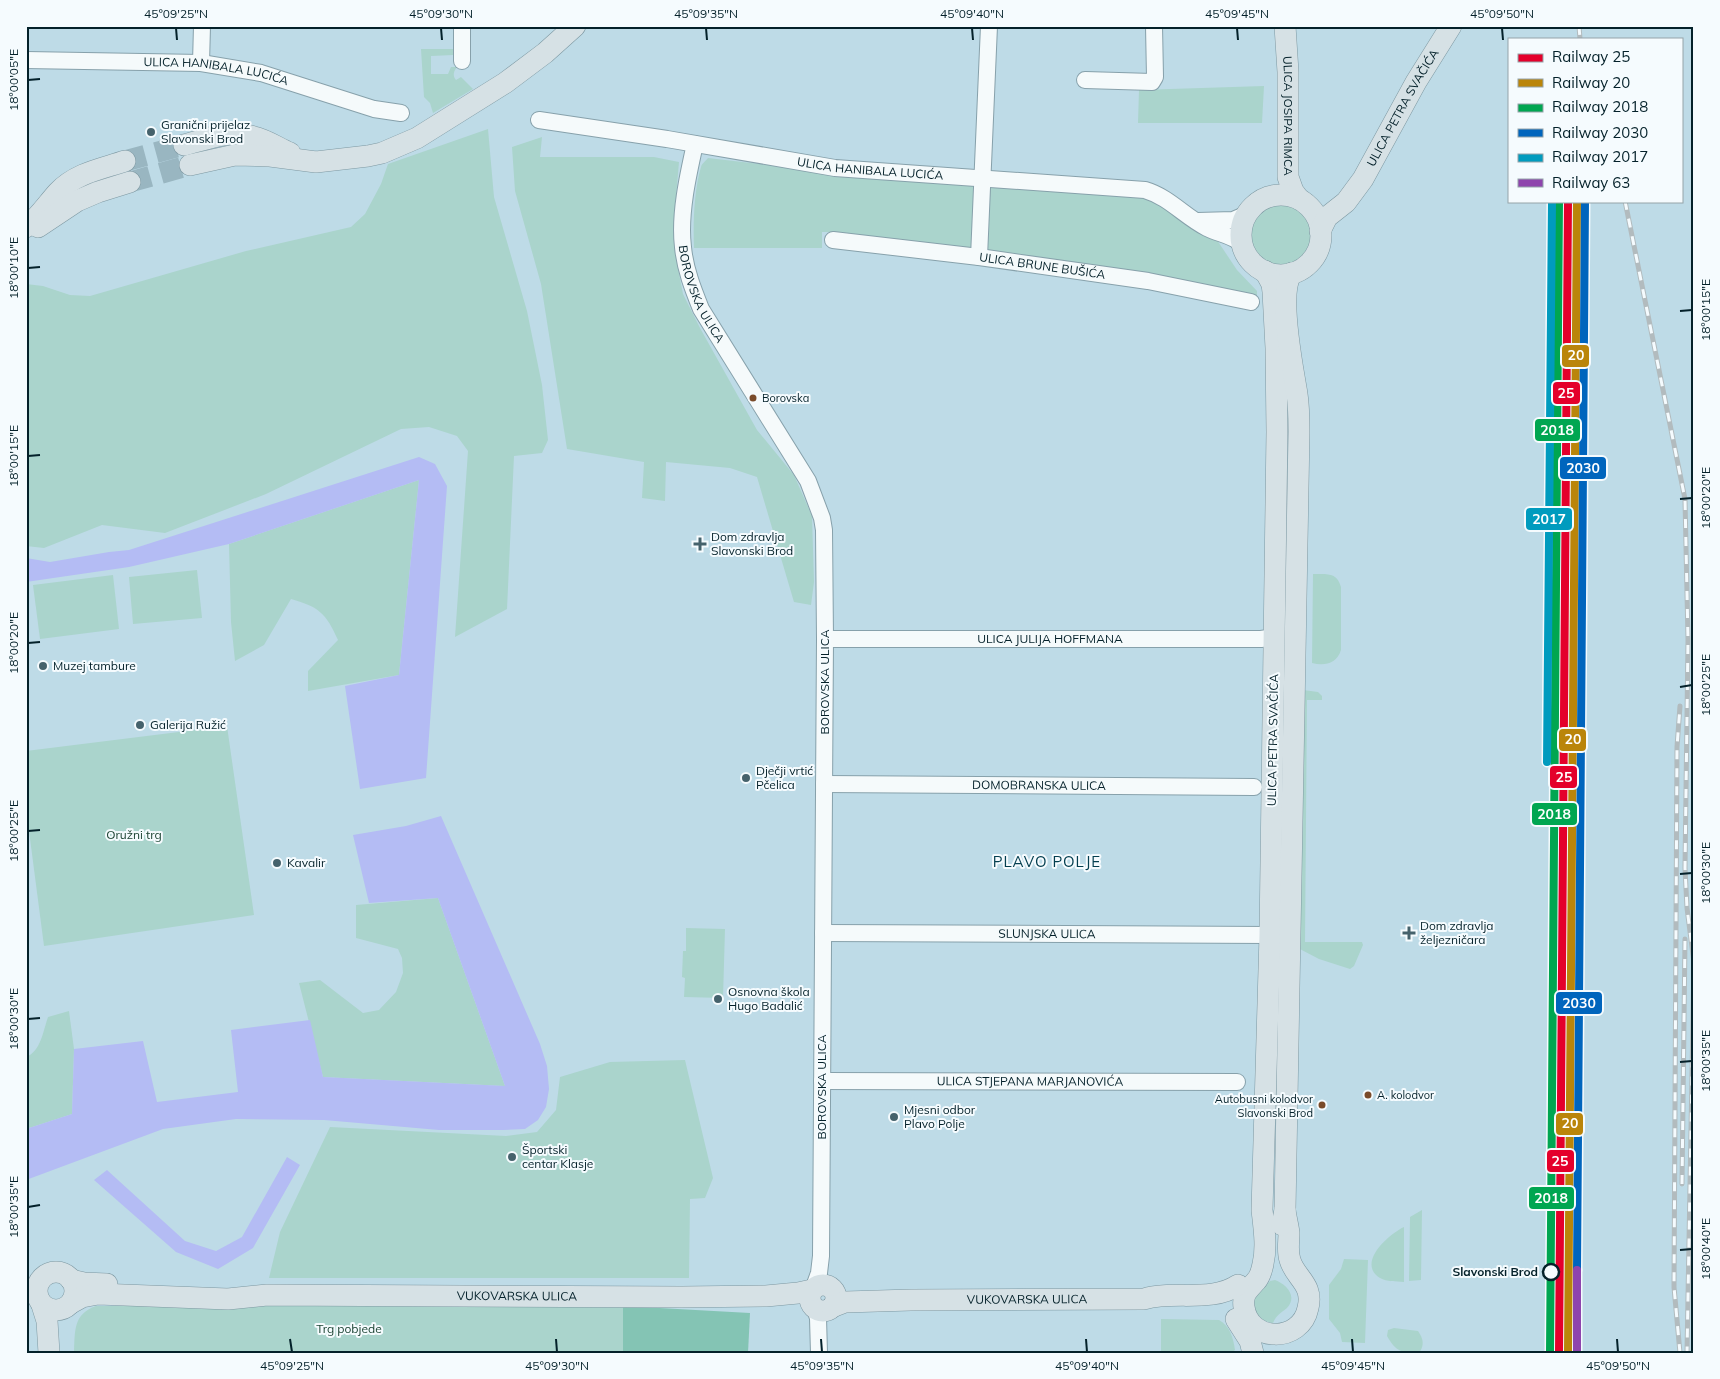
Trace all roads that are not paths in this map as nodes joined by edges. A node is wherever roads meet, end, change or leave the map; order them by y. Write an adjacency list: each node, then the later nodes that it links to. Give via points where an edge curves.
1 (202, 26): 10 (street)
2 (462, 26): 9 (street)
3 (575, 26): 17 (main road, via 505,83 417,138 368,156)
4 (989, 26): 19 (street)
5 (1154, 26): 11 (street, via 1155,78 1152,82)
6 (1451, 26): 21 (main road, ULICA PETRA SVAČIĆA, via 1416,82 1370,168)
7 (1285, 28): 22 (main road, ULICA JOSIPA RIMCA, via 1278,76 1276,177); 23 (main road, ULICA JOSIPA RIMCA, via 1288,177 1293,191)
8 (26, 60): 10 (street, ULICA HANIBALA LUCIĆA)
9 (462, 61)
10 (201, 64): 12 (street, ULICA HANIBALA LUCIĆA, via 261,73 374,109)
11 (1085, 80)
12 (401, 113)
13 (539, 120): 14 (street, ULICA HANIBALA LUCIĆA)
14 (695, 144): 19 (street, ULICA HANIBALA LUCIĆA, via 835,168); 36 (street, BOROVSKA ULICA, via 682,232 686,268 701,309 808,481 815,498 824,530)
15 (184, 145): 17 (main road, via 242,134)
16 (125, 161): 26 (main road, via 76,178)
17 (309, 161): 18 (main road, via 235,155)
18 (190, 166)
19 (982, 179): 25 (street, ULICA HANIBALA LUCIĆA, via 1145,190 1163,197); 31 (street)
20 (130, 182): 28 (main road, via 86,196)
21 (1353, 190): 23 (main road, ULICA PETRA SVAČIĆA, via 1326,202 1315,204); 27 (main road, ULICA PETRA SVAČIĆA, via 1346,202 1327,217)
22 (1268, 197): 23 (main road, via 1289,196); 24 (main road)
23 (1301, 200): 27 (main road, via 1312,210)
24 (1247, 214): 25 (street, via 1233,220); 30 (main road, via 1242,228)
25 (1195, 221): 30 (street, ULICA HANIBALA LUCIĆA)
26 (26, 227)
27 (1320, 231): 33 (main road, via 1313,257)
28 (26, 232)
29 (833, 240): 31 (street, ULICA BRUNE BUŠIĆA)
30 (1242, 244): 32 (main road, via 1255,265)
31 (979, 257): 34 (street, ULICA BRUNE BUŠIĆA, via 1148,281)
32 (1265, 271): 33 (main road); 35 (main road, ULICA PETRA SVAČIĆA, via 1272,284 1276,348)
33 (1292, 273): 43 (main road, ULICA PETRA SVAČIĆA, via 1287,282 1286,302 1299,432)
34 (1251, 302)
35 (1275, 636): 36 (street, ULICA JULIJA HOFFMANA, via 1261,639); 40 (main road, ULICA PETRA SVAČIĆA)
36 (825, 639): 37 (street, BOROVSKA ULICA)
37 (824, 784): 38 (street, DOMOBRANSKA ULICA); 39 (street, BOROVSKA ULICA)
38 (1254, 787)
39 (823, 933): 40 (street, SLUNJSKA ULICA); 41 (street, BOROVSKA ULICA)
40 (1270, 935): 46 (main road, ULICA PETRA SVAČIĆA, via 1262,1210 1265,1247)
41 (822, 1081): 42 (street, ULICA STJEPANA MARJANOVIĆA); 51 (street, BOROVSKA ULICA, via 819,1273)
42 (1237, 1082)
43 (1285, 1210): 47 (main road, via 1281,1251); 55 (main road, via 1290,1259 1304,1283 1309,1307 1303,1320)
44 (26, 1270): 45 (main road)
45 (50, 1273): 48 (main road, via 62,1273); 49 (main road, via 40,1281)
46 (1251, 1276): 47 (main road, via 1275,1270); 52 (main road, VUKOVARSKA ULICA, via 1217,1294 1163,1295); 54 (main road, ULICA PETRA SVAČIĆA, via 1232,1299)
47 (1287, 1276): 55 (main road, via 1298,1289 1300,1303 1296,1313 1286,1321)
48 (71, 1280): 50 (main road, VUKOVARSKA ULICA, via 227,1287); 53 (main road, via 75,1292)
49 (35, 1293): 53 (main road, via 54,1310); 57 (main road, via 48,1321)
50 (267, 1294): 51 (main road, VUKOVARSKA ULICA, via 766,1296 793,1300); 53 (main road, VUKOVARSKA ULICA, via 228,1299 98,1294 82,1297)
51 (822, 1297): 52 (main road, VUKOVARSKA ULICA, via 843,1292 911,1300); 56 (street, via 818,1318)
52 (1144, 1299): 54 (main road, VUKOVARSKA ULICA, via 1160,1304 1218,1307)
53 (69, 1305): 58 (main road, via 60,1325)
54 (1246, 1321): 55 (main road, VUKOVARSKA ULICA); 59 (main road, via 1235,1318 1250,1341); 60 (main road, via 1260,1341)
55 (1282, 1343)
56 (819, 1345)
57 (49, 1353)
58 (57, 1353)
59 (1253, 1353)
60 (1261, 1353)

